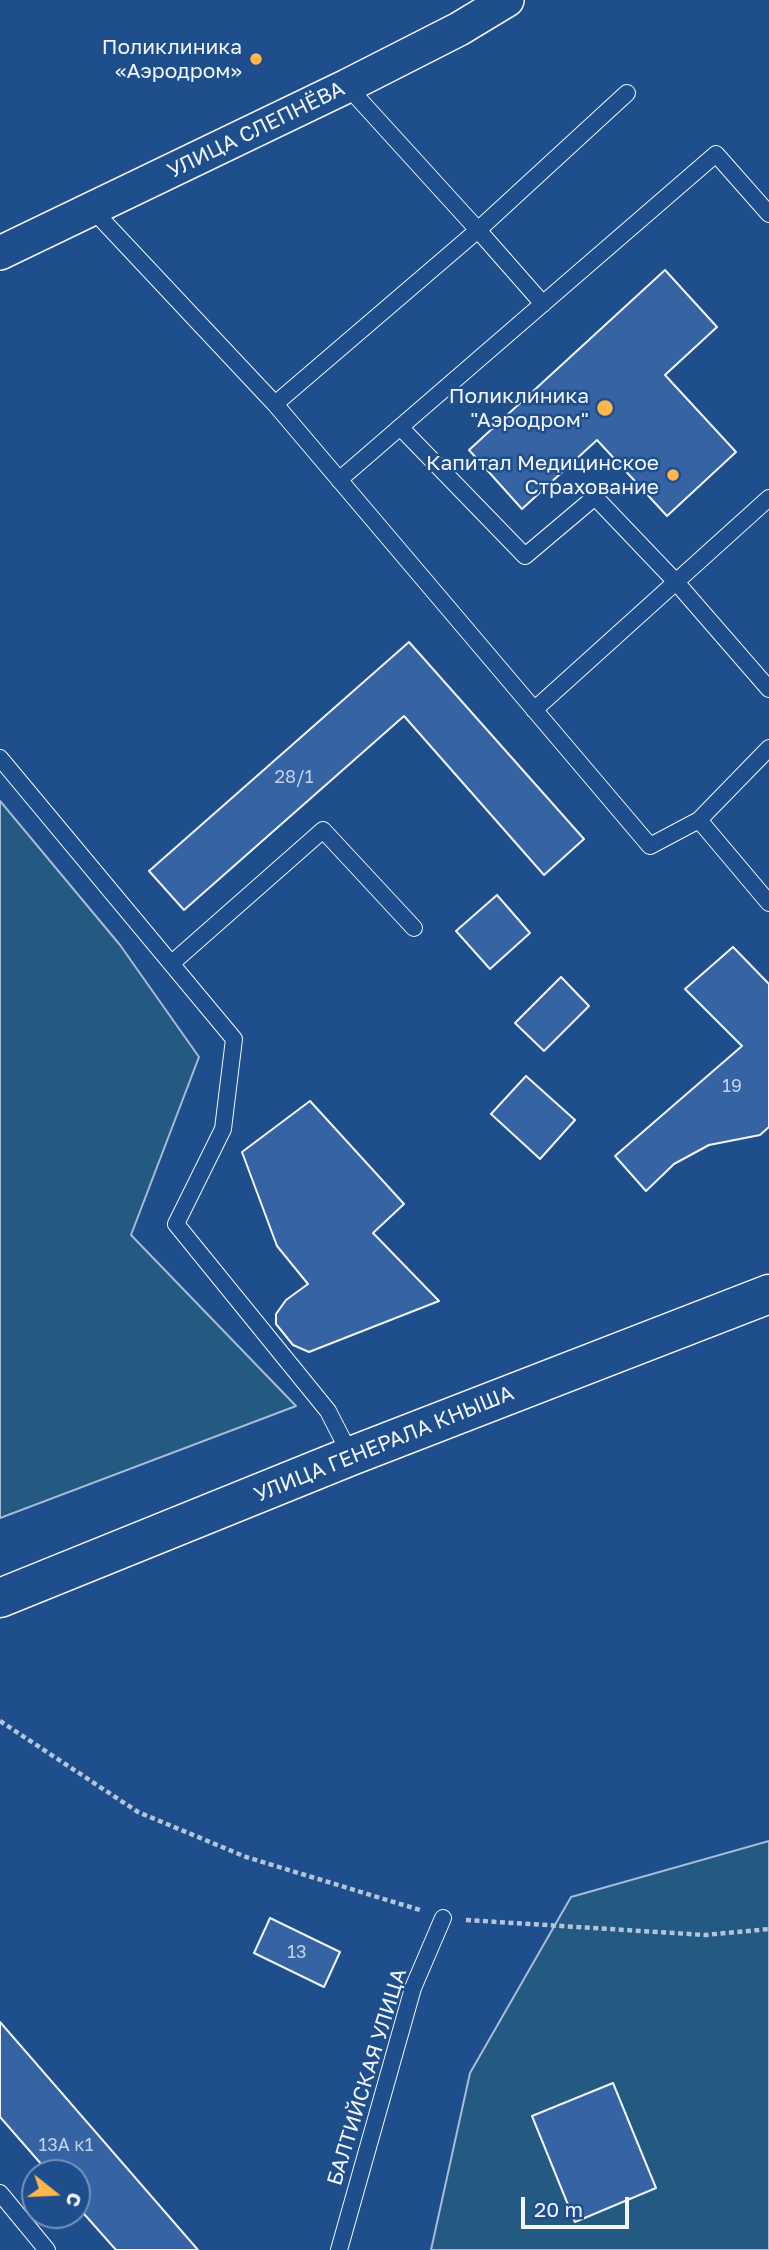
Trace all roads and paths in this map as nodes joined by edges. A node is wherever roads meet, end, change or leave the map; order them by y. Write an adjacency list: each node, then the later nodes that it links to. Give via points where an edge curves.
1 (507, 0): 2 (street, УЛИЦА СЛЕПНЁВА)
2 (347, 86): 4 (street, УЛИЦА СЛЕПНЁВА); 6 (lane)
3 (626, 93): 6 (lane)
4 (92, 209): 7 (street, УЛИЦА СЛЕПНЁВА); 9 (lane)
5 (769, 214): 8 (lane, via 716,154)
6 (478, 230): 8 (lane); 9 (lane)
7 (0, 253)
8 (543, 304): 10 (lane)
9 (275, 404): 11 (lane)
10 (400, 427): 11 (lane); 13 (lane, via 525,556 595,497)
11 (339, 480): 15 (lane)
12 (769, 498): 13 (lane)
13 (676, 582): 14 (lane); 15 (lane)
14 (769, 689)
15 (534, 710): 18 (lane, via 650,846)
16 (769, 748): 18 (lane)
17 (0, 758): 21 (lane)
18 (699, 820): 19 (lane)
19 (769, 903)
20 (414, 928): 21 (lane, via 323,830)
21 (172, 963): 23 (lane, via 234,1040 223,1129 176,1224 328,1411)
22 (769, 1294): 23 (street, УЛИЦА ГЕНЕРАЛА КНЫША)
23 (351, 1456): 24 (street, УЛИЦА ГЕНЕРАЛА КНЫША)
24 (0, 1598)
25 (0, 1721): 26 (path, via 138,1812 246,1857)
26 (443, 1918): 27 (path, via 705,1935); 30 (lane, БАЛТИЙСКАЯ УЛИЦА, via 413,1988)
27 (769, 1928)
28 (0, 2193): 29 (lane)
29 (47, 2250)
30 (338, 2250)

